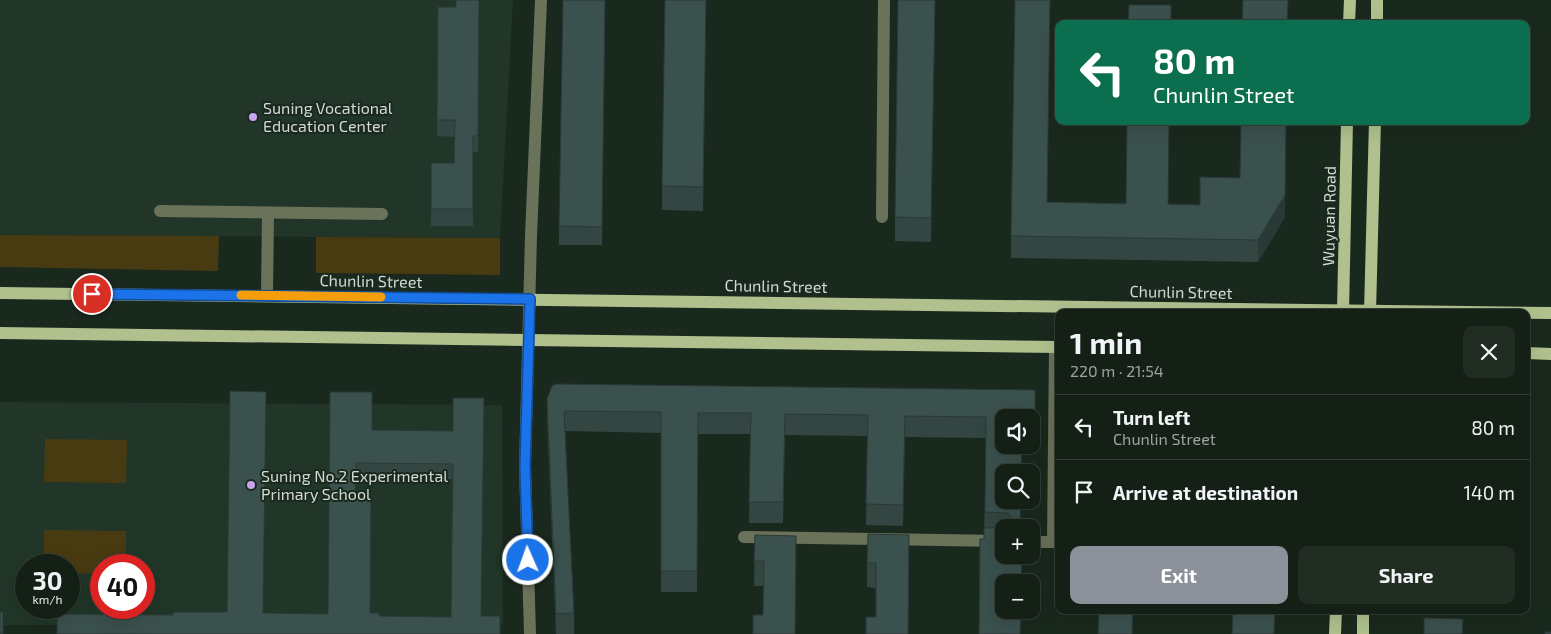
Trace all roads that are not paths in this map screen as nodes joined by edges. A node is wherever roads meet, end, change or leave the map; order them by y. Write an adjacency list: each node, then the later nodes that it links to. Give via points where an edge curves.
1 (541, 0): 15 (street)
2 (884, 0): 12 (street)
3 (1350, 0): 5 (main road)
4 (1377, 0): 6 (main road)
5 (1349, 20)
6 (1377, 20)
7 (1347, 125): 17 (main road, Wuyuan Road)
8 (1375, 125): 18 (main road)
9 (160, 211): 10 (street)
10 (268, 213): 11 (street); 14 (street)
11 (382, 214)
12 (882, 217)
13 (0, 292): 14 (main road, Chunlin Street)
14 (267, 296): 15 (main road, Chunlin Street)
15 (530, 299): 16 (main road, Chunlin Street); 22 (street)
16 (1208, 309)
17 (1343, 309)
18 (1370, 309)
19 (1530, 313): 20 (main road, Chunlin Street)
20 (1551, 313)
21 (0, 333): 22 (main road)
22 (529, 340): 23 (main road); 32 (street, via 525,466)
23 (1055, 347)
24 (1530, 353): 25 (main road)
25 (1551, 354)
26 (744, 537): 27 (street)
27 (995, 541)
28 (1040, 542): 29 (street)
29 (1055, 542)
30 (1336, 614): 33 (main road)
31 (1363, 614): 34 (main road)
32 (530, 634)
33 (1335, 634)
34 (1363, 634)

